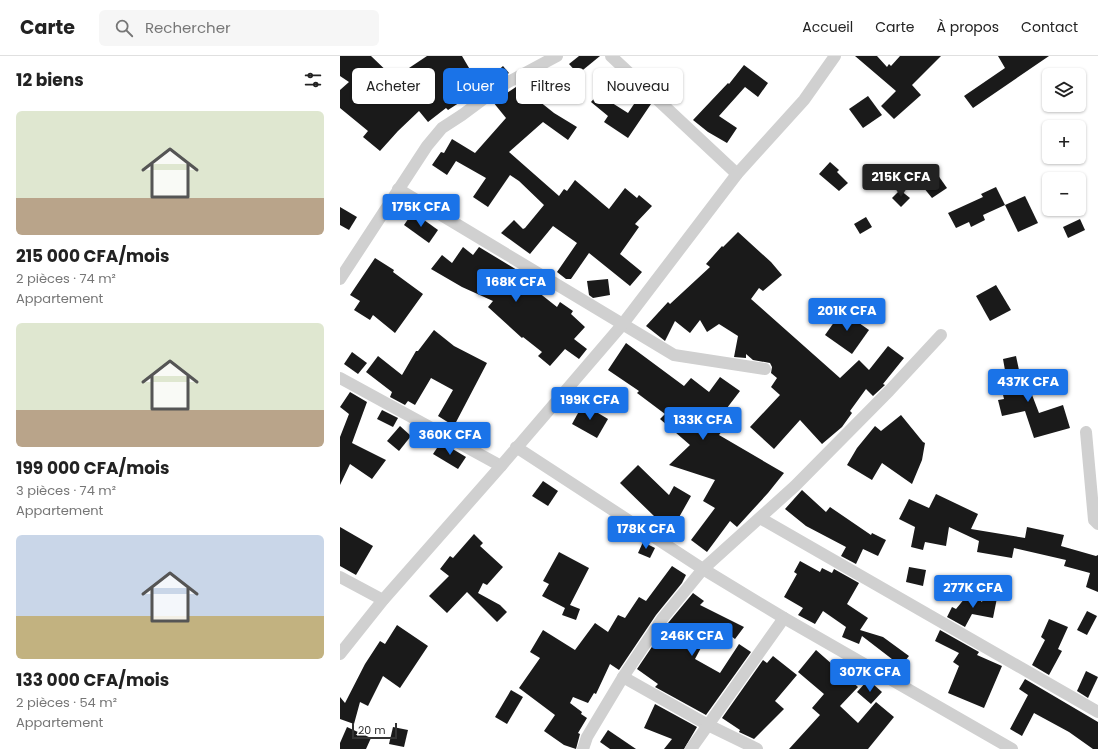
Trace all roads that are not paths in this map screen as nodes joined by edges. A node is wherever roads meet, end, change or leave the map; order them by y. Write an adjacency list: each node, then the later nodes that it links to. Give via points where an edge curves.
1 (557, 56): 5 (street, via 501,86 442,128)
2 (612, 56): 4 (street)
3 (835, 56): 4 (street, via 804,100)
4 (737, 174): 7 (street)
5 (398, 189): 6 (street); 7 (street)
6 (340, 279)
7 (622, 325): 9 (street, via 674,355); 12 (street)
8 (941, 335): 14 (street, via 795,486)
9 (765, 369)
10 (340, 378): 13 (street)
11 (1086, 432): 15 (street, via 1094,520)
12 (516, 447): 13 (street); 16 (street)
13 (501, 466): 18 (street)
14 (760, 518): 16 (street); 22 (street)
15 (1098, 524)
16 (704, 569): 19 (street); 21 (street, via 662,619)
17 (340, 578): 18 (street)
18 (383, 600): 20 (street)
19 (784, 618): 23 (street); 27 (street)
20 (340, 654)
21 (623, 677): 23 (street); 24 (street, via 587,737)
22 (1098, 712)
23 (708, 724): 25 (street); 26 (street)
24 (583, 749)
25 (691, 749)
26 (757, 749)
27 (1012, 749)

